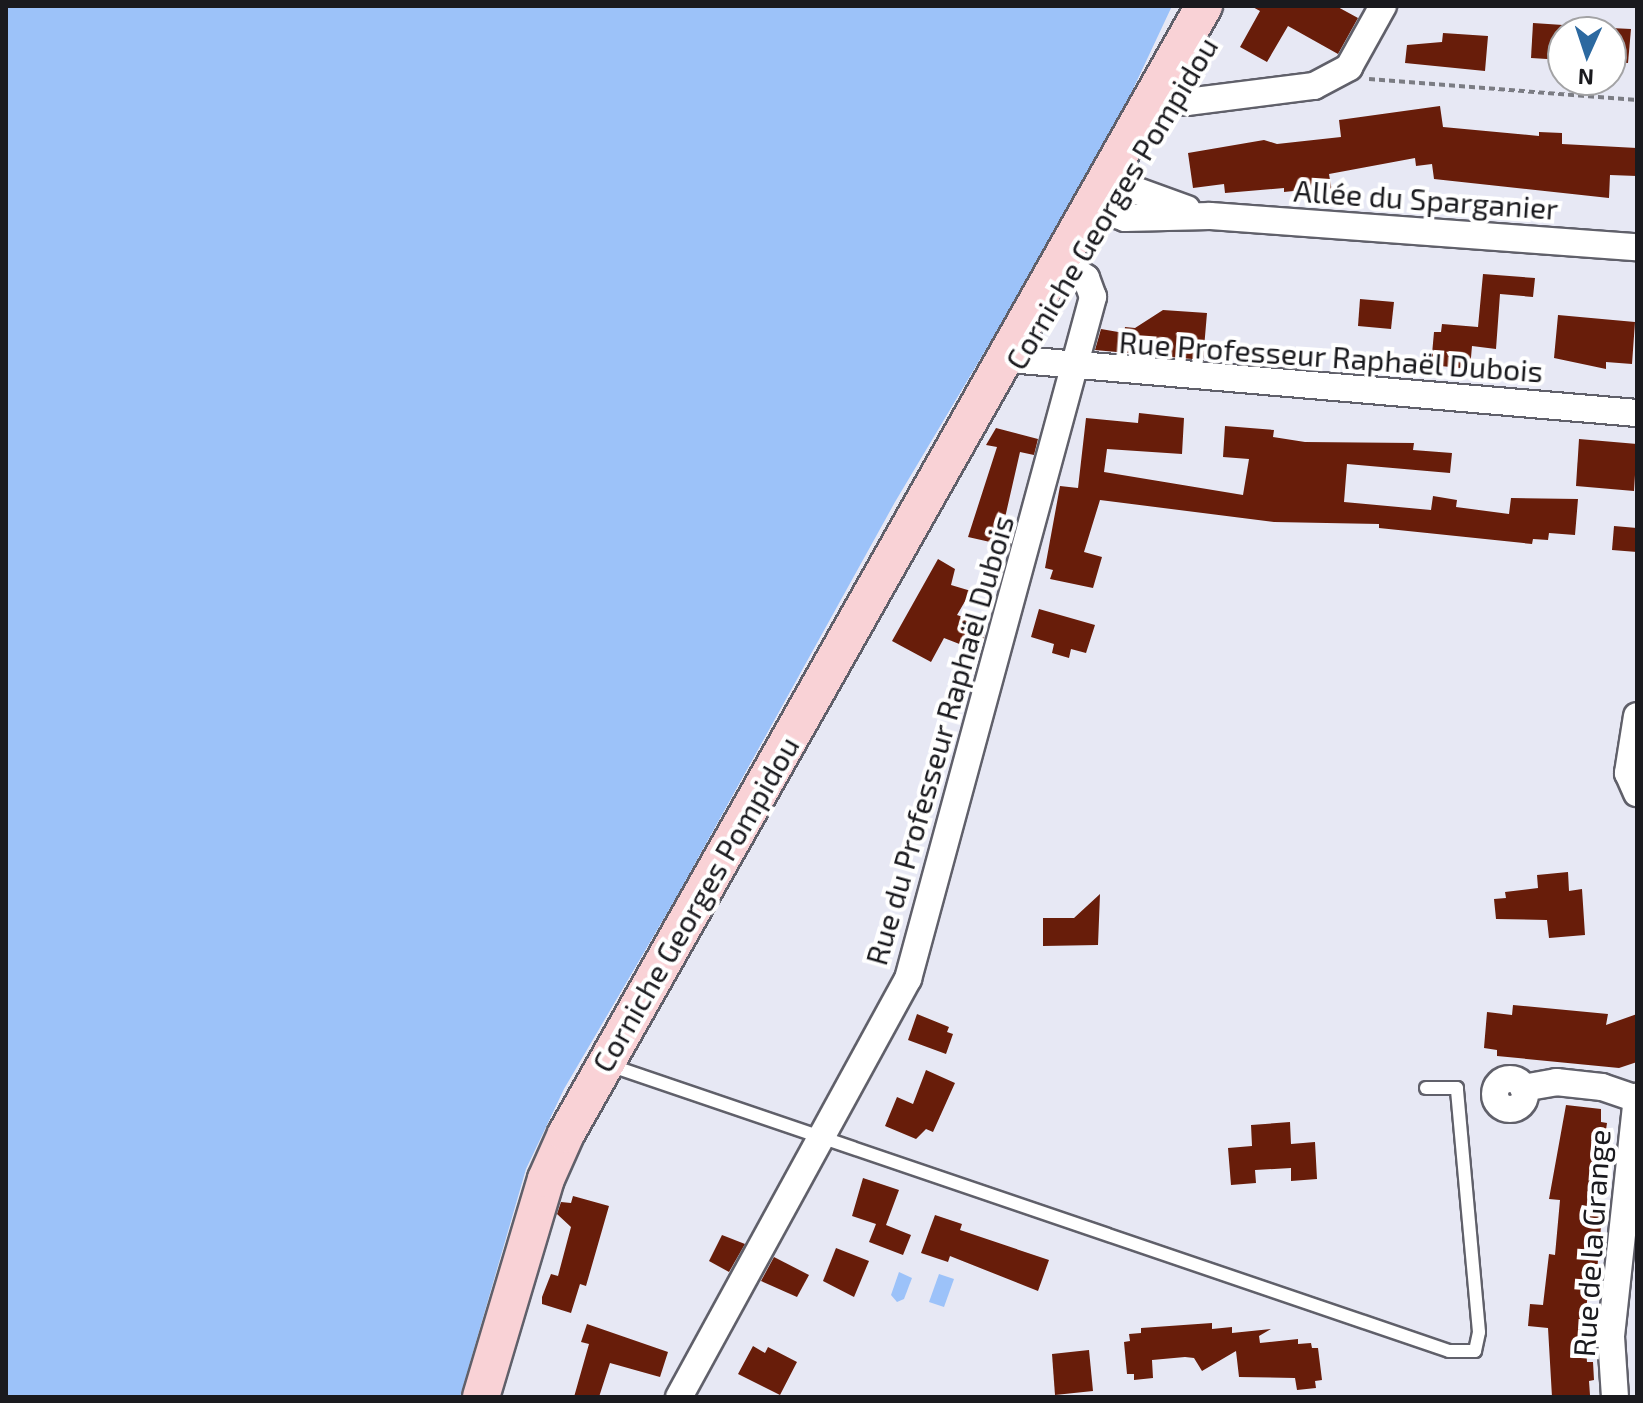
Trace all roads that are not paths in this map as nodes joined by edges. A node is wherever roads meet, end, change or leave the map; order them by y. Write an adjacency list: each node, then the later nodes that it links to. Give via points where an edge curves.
1 (1204, 6): 4 (main road, Corniche Georges Pompidou)
2 (1227, 6): 4 (main road, Corniche Georges Pompidou)
3 (1383, 6): 4 (street, via 1349,67 1314,86 1187,102)
4 (1168, 93): 5 (main road, Corniche Georges Pompidou)
5 (1109, 197): 6 (street, Allée du Sparganier, via 1125,218 1210,216); 7 (main road, Corniche Georges Pompidou)
6 (1637, 247)
7 (1068, 266): 8 (main road, Corniche Georges Pompidou); 9 (street, Rue du Professeur Raphaël Dubois, via 1091,285 1093,297); 11 (main road, Corniche Georges Pompidou, via 993,371)
8 (1021, 360): 9 (street, Rue Professeur Raphaël Dubois); 11 (main road, Corniche Georges Pompidou)
9 (1075, 369): 10 (street, Rue Professeur Raphaël Dubois); 18 (street, Rue du Professeur Raphaël Dubois, via 908,979)
10 (1637, 413)
11 (963, 436): 14 (main road, Corniche Georges Pompidou)
12 (1637, 716): 13 (street, via 1628,773)
13 (1637, 793)
14 (604, 1064): 18 (lane); 19 (main road, Corniche Georges Pompidou, via 546,1179)
15 (1426, 1088): 18 (lane, via 1457,1088 1479,1332 1475,1351 1449,1351)
16 (1523, 1088): 17 (street, via 1556,1082)
17 (1636, 1097): 21 (street, Rue de la Grange, via 1611,1336)
18 (822, 1138): 20 (street, Rue du Professeur Raphaël Dubois)
19 (481, 1397)
20 (679, 1397)
21 (1615, 1397)

